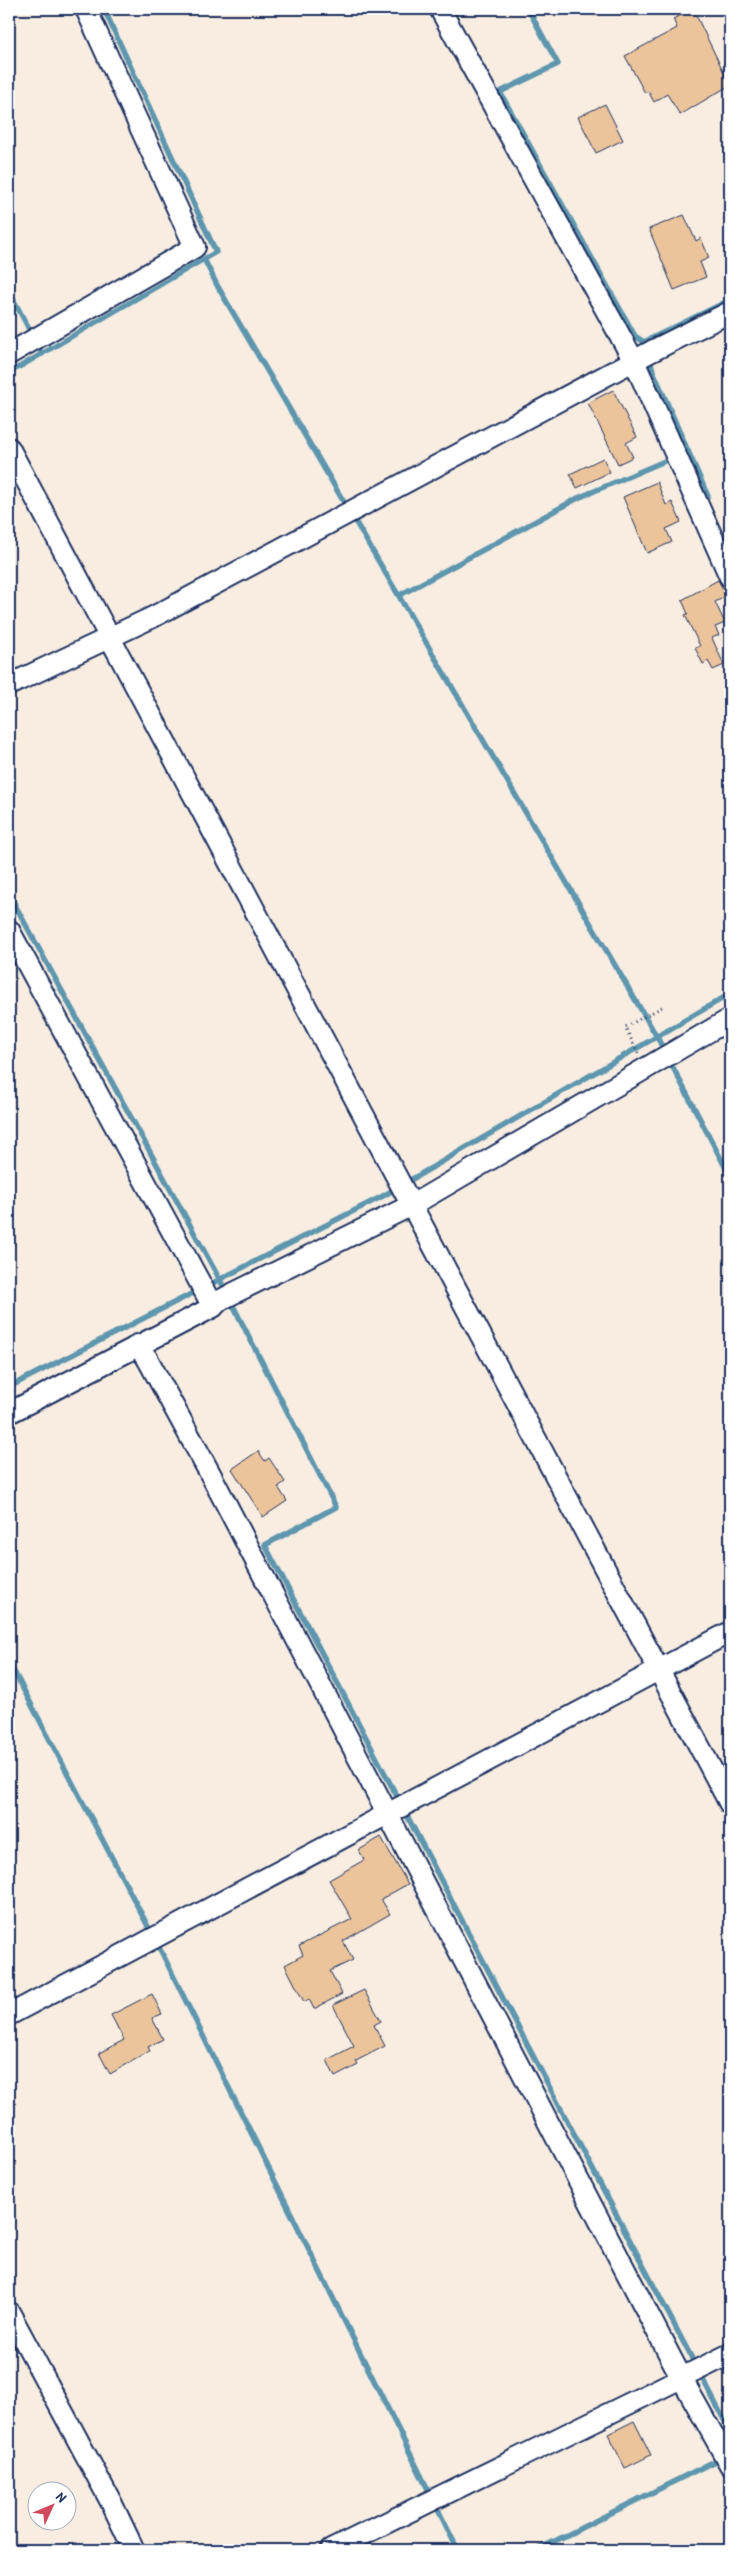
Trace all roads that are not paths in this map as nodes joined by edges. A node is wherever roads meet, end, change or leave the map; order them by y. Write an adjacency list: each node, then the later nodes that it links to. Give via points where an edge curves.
1 (86, 9): 4 (street, via 195,247)
2 (440, 9): 5 (street)
3 (730, 312): 5 (street)
4 (9, 354)
5 (643, 356): 7 (street, via 676,457); 8 (street, via 153,617)
6 (9, 448): 8 (street)
7 (730, 577)
8 (110, 636): 9 (street); 12 (street)
9 (9, 685)
10 (9, 930): 13 (street)
11 (730, 1019): 12 (street, via 668,1055)
12 (405, 1192): 13 (street); 17 (street)
13 (214, 1296): 14 (street)
14 (137, 1345): 15 (street); 19 (street)
15 (9, 1413)
16 (730, 1632): 17 (street)
17 (659, 1670): 18 (street); 19 (street)
18 (730, 1804)
19 (397, 1809): 20 (street); 23 (street)
20 (9, 2015)
21 (9, 2312): 25 (street)
22 (730, 2354): 23 (street)
23 (693, 2374): 24 (street); 26 (street)
24 (727, 2459)
25 (134, 2550)
26 (331, 2550)

